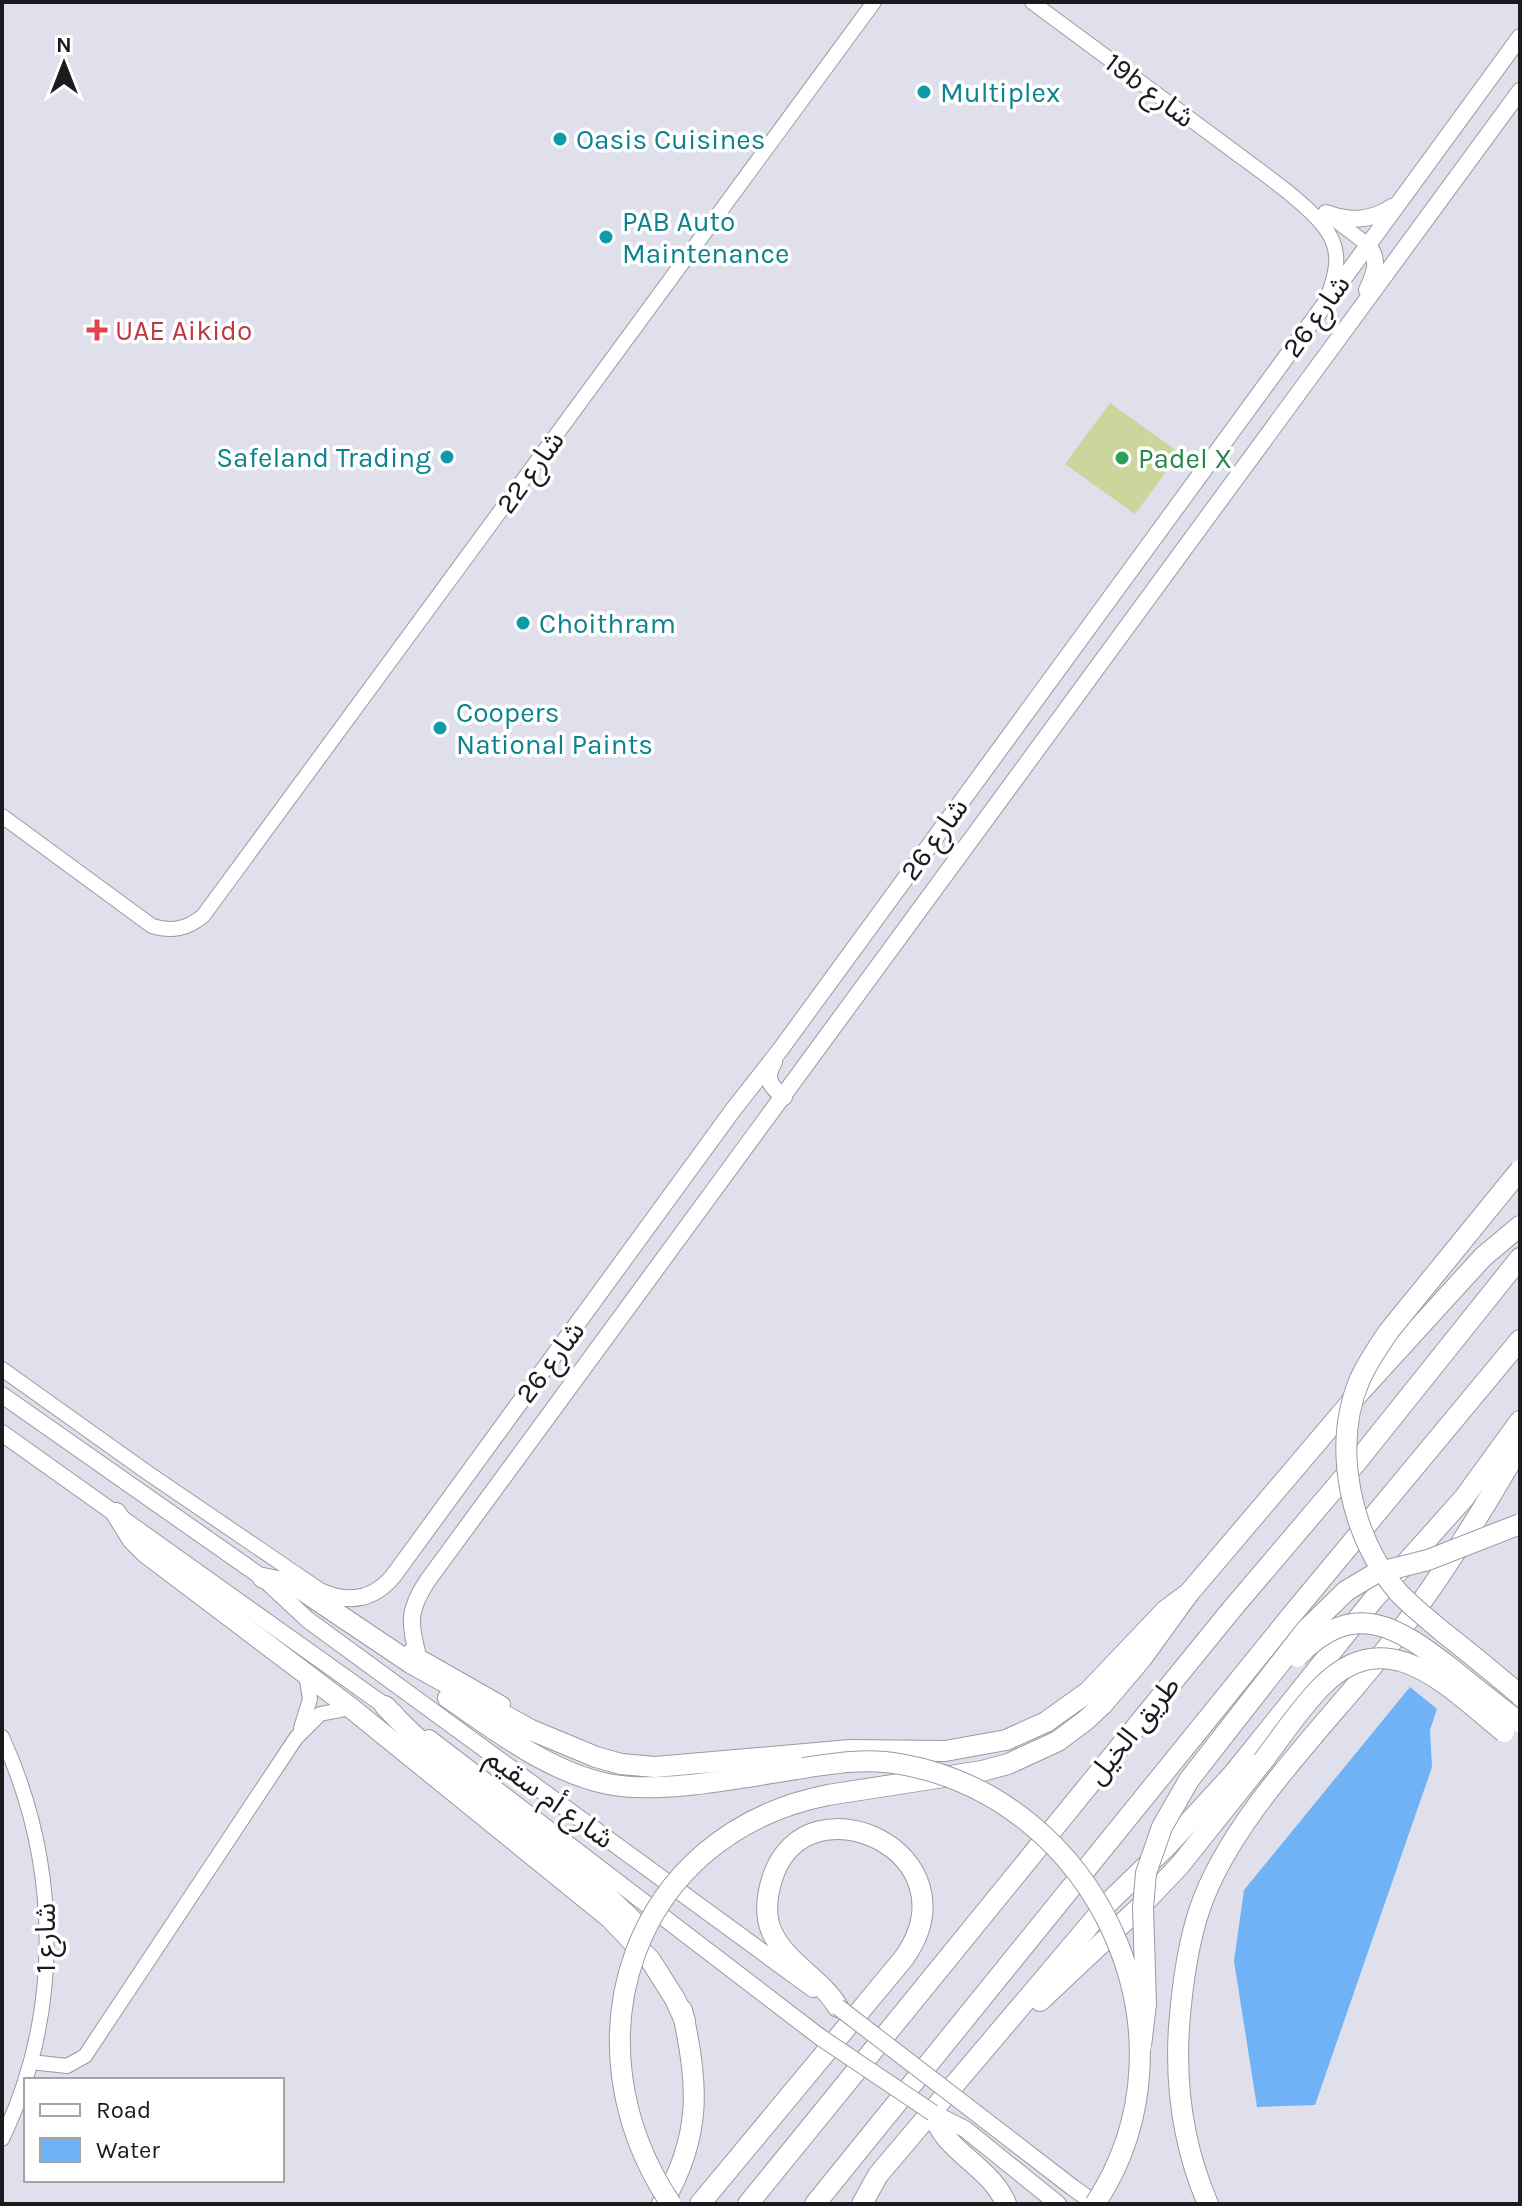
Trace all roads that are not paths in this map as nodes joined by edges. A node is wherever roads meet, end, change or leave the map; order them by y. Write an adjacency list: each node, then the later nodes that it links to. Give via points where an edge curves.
1 (874, 2): 11 (street, شارع 22, via 209,911 175,929 145,922)
2 (1032, 2): 5 (street, 19b شارع)
3 (1520, 37): 6 (main road, شارع 26)
4 (1520, 91): 10 (main road, شارع 26)
5 (1269, 178): 7 (street, 19b شارع); 9 (street, 19b شارع, via 1319,221 1333,242 1337,267)
6 (1402, 198): 7 (main road, via 1384,213 1361,219); 8 (main road, شارع 26)
7 (1326, 213): 8 (street, 19b شارع)
8 (1368, 245): 9 (main road, شارع 26); 10 (main road, via 1375,272)
9 (1327, 301): 12 (main road, شارع 26)
10 (1350, 324): 13 (main road, شارع 26)
11 (2, 816)
12 (780, 1050): 13 (main road, via 768,1078); 19 (main road, شارع 26)
13 (784, 1097): 21 (main road, شارع 26)
14 (1520, 1170): 32 (highway, bridge, via 1372,1356 1351,1408 1347,1438 1352,1501 1386,1575 1413,1607)
15 (1520, 1226): 29 (highway, via 1495,1244 1420,1324)
16 (1520, 1258): 52 (highway, طريق الخيل)
17 (1520, 1340): 53 (highway, طريق الخيل)
18 (2, 1369): 28 (street)
19 (542, 1373): 21 (main road, via 537,1401); 28 (main road, شارع 26, via 387,1583 362,1598 341,1599)
20 (2, 1395): 27 (main road, شارع أم سقيم)
21 (552, 1410): 30 (main road, شارع 26, via 418,1595 411,1621)
22 (1520, 1421): 44 (highway, via 1464,1498 1373,1600 1234,1773 1109,1902)
23 (2, 1433): 25 (main road, شارع أم سقيم)
24 (1520, 1446): 58 (highway, via 1479,1516 1389,1646 1262,1800 1211,1880 1186,1964 1177,2056 1182,2121)
25 (116, 1513): 31 (highway, via 146,1553); 33 (main road, شارع أم سقيم)
26 (1520, 1524): 35 (highway, bridge, via 1355,1585 1313,1622)
27 (267, 1582): 39 (highway, via 302,1590 443,1682); 40 (main road, شارع أم سقيم, via 333,1639); 42 (highway, bridge, via 301,1597 507,1738 579,1776 644,1786 870,1761 938,1773 974,1788 1032,1824 1079,1873 1106,1915 1126,1970)
28 (322, 1592): 30 (street)
29 (1189, 1593): 39 (highway, via 1066,1709 988,1745 945,1751 835,1751 655,1767 621,1764); 50 (highway, bridge, via 1103,1704 1058,1741 982,1771 796,1802 737,1829 689,1868 661,1904 633,1959 619,2035 623,2093 639,2149)
30 (418, 1656): 39 (street, via 526,1717)
31 (306, 1674): 34 (highway); 38 (street, via 310,1706)
32 (1520, 1695)
33 (385, 1706): 41 (highway, via 430,1751 640,1927 667,1966); 47 (main road, شارع أم سقيم, bridge, via 820,2037)
34 (351, 1708): 38 (street, via 320,1714); 41 (highway, via 621,1927 660,1973)
35 (1244, 1711): 36 (highway, bridge, via 1317,1639 1367,1624 1411,1637); 42 (highway, bridge, via 1181,1791 1152,1851 1143,1897 1146,2004)
36 (1512, 1727): 44 (highway, bridge, via 1403,1660 1372,1657 1348,1666 1323,1685 1199,1843 1142,1905)
37 (2, 1737): 43 (street, شارع 1, via 29,1807 46,1901 45,1988)
38 (296, 1738): 43 (street, via 85,2056 67,2066)
39 (562, 1745)
40 (838, 2007): 51 (highway, via 779,1946 767,1904 775,1870 794,1846 818,1833 848,1830 878,1837 908,1863 922,1903 917,1935 904,1958); 57 (main road, شارع أم سقيم, bridge)
41 (685, 2021): 49 (highway, via 694,2064 695,2110 685,2156)
42 (1141, 2046): 57 (highway, bridge, via 1138,2096)
43 (31, 2062): 45 (street, شارع 1)
44 (972, 2063): 54 (highway, via 878,2175)
45 (25, 2078)
46 (24, 2081): 48 (street, شارع 1)
47 (933, 2113): 55 (highway, via 941,2133 991,2179); 56 (main road, شارع أم سقيم, via 965,2129)
48 (2, 2139)
49 (662, 2204)
50 (671, 2204)
51 (700, 2204)
52 (748, 2204)
53 (815, 2204)
54 (862, 2204)
55 (1006, 2204)
56 (1058, 2204)
57 (1096, 2204)
58 (1208, 2204)

